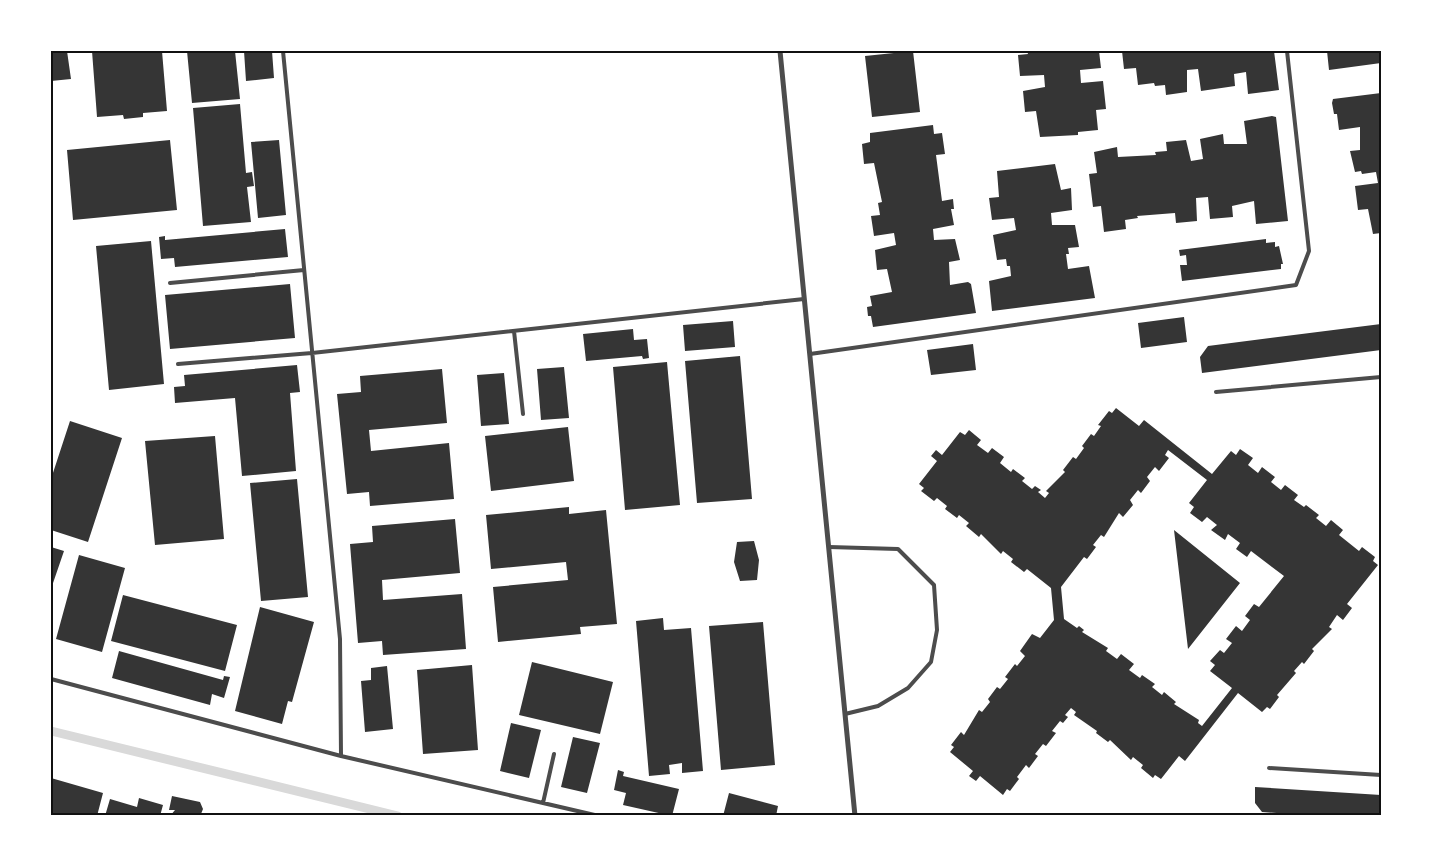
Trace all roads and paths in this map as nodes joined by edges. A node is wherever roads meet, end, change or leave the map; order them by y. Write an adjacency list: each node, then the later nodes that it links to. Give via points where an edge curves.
1 (283, 51): 4 (lane)
2 (780, 51): 6 (street)
3 (1287, 51): 9 (lane, via 1309,251 1296,285)
4 (304, 270): 5 (lane); 8 (lane)
5 (170, 283)
6 (804, 299): 7 (lane); 9 (street)
7 (514, 330): 8 (lane); 13 (lane)
8 (312, 353): 10 (lane); 18 (lane, via 340,639)
9 (810, 354): 14 (street)
10 (178, 364)
11 (1381, 377): 12 (lane)
12 (1216, 392)
13 (523, 414)
14 (829, 547): 16 (street); 16 (lane, via 898,549 934,585 937,630 931,662 908,688 878,706)
15 (51, 679): 18 (lane)
16 (845, 714): 23 (street)
17 (554, 754): 21 (lane)
18 (342, 756): 21 (lane)
19 (1269, 768): 20 (lane)
20 (1381, 775)
21 (543, 803): 22 (lane)
22 (599, 816)
23 (855, 816)

